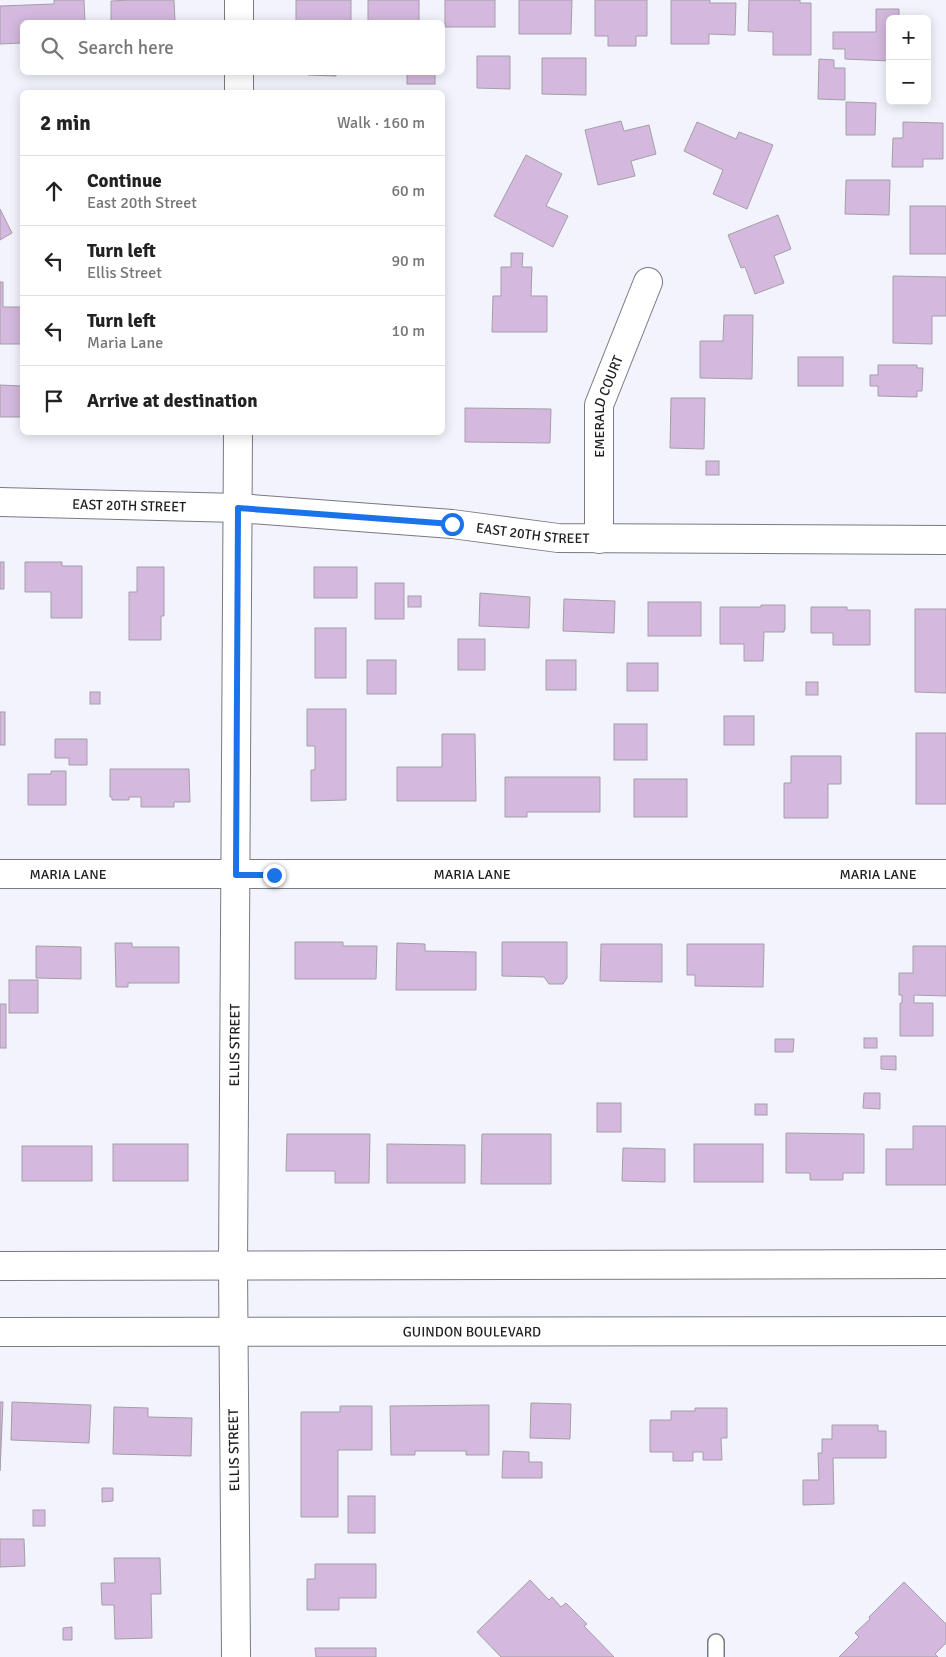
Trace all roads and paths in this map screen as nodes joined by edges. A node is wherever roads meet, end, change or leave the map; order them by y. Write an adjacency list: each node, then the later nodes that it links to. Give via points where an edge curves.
1 (239, 0): 2 (street)
2 (239, 20)
3 (239, 75): 4 (street)
4 (239, 90)
5 (648, 282): 9 (street, EMERALD COURT, via 599,405)
6 (238, 435): 8 (street, ELLIS STREET)
7 (0, 502): 8 (street, EAST 20TH STREET)
8 (238, 508): 9 (street, EAST 20TH STREET, via 452,524 558,538); 13 (street, ELLIS STREET)
9 (599, 539): 10 (street, EAST 20TH STREET)
10 (946, 540)
11 (0, 874): 13 (street, MARIA LANE)
12 (946, 874): 13 (street, MARIA LANE)
13 (236, 875): 16 (street, ELLIS STREET)
14 (946, 1264): 16 (street)
15 (0, 1266): 16 (street)
16 (233, 1266): 17 (street, ELLIS STREET)
17 (233, 1330): 18 (street, GUINDON BOULEVARD); 19 (street, GUINDON BOULEVARD); 20 (street, ELLIS STREET)
18 (946, 1331)
19 (0, 1332)
20 (236, 1657)

